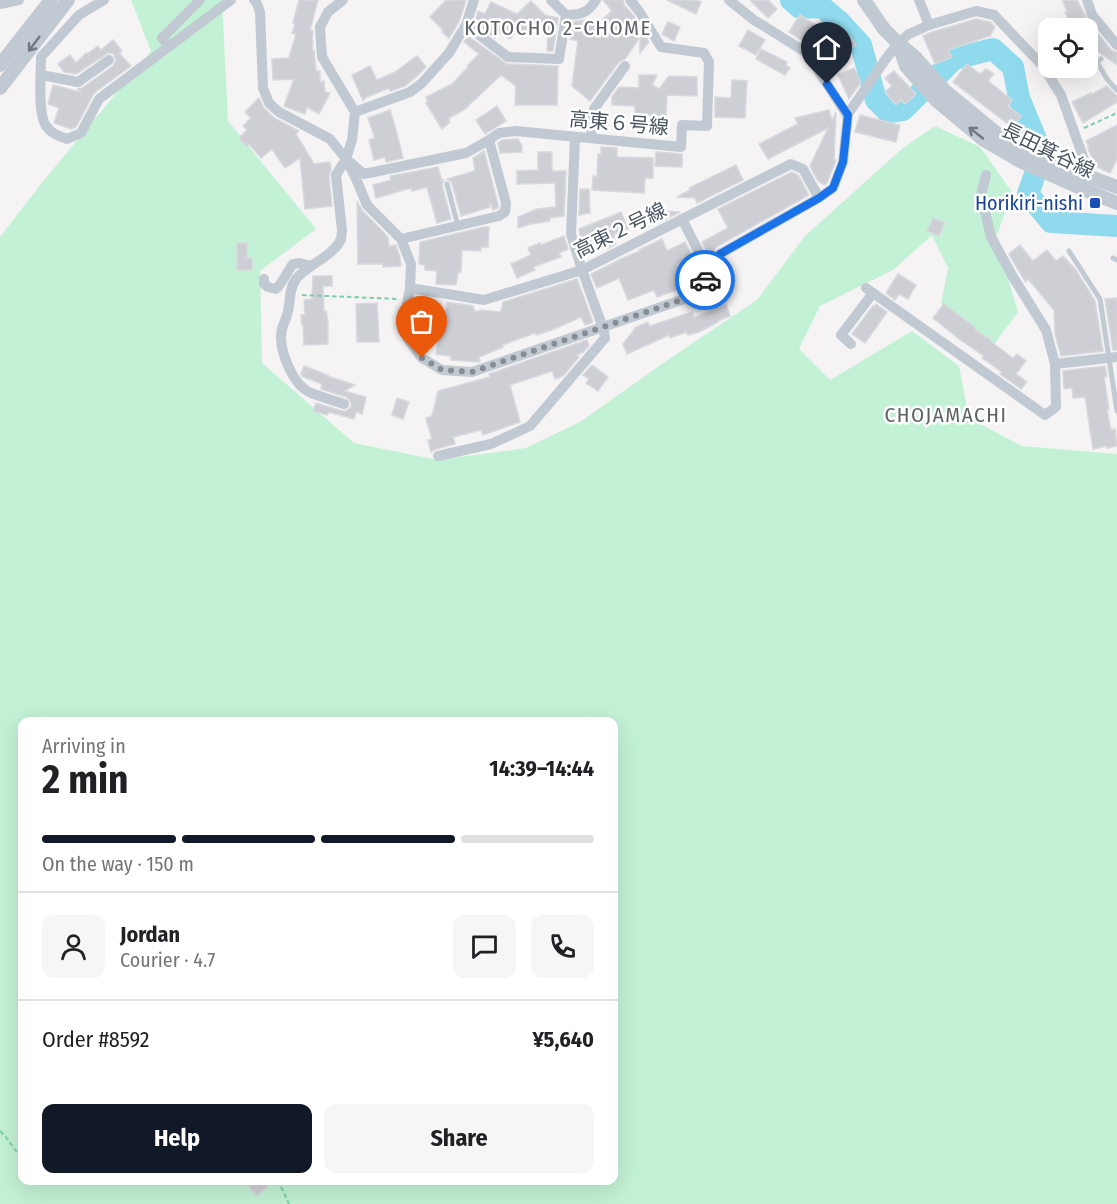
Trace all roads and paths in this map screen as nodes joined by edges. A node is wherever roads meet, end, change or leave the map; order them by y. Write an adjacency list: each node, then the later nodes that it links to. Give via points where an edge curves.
1 (19, 0): 17 (street)
2 (49, 0): 26 (street)
3 (68, 0): 29 (street, one-way to 29)
4 (104, 0): 28 (street, via 79,15 41,57)
5 (200, 0): 23 (street, via 162,38)
6 (231, 0): 23 (street)
7 (254, 0): 38 (street, via 260,12 263,88 269,103 330,139)
8 (344, 0): 31 (street, via 328,12 320,27 322,57)
9 (474, 0): 19 (street)
10 (551, 0): 18 (street)
11 (596, 0): 18 (street, via 580,15)
12 (630, 0): 36 (street, 高東６号線, via 661,47 704,52 709,62 707,126 682,125 681,147)
13 (729, 0): 33 (street, via 807,53)
14 (864, 0): 21 (street, 長田箕谷線)
15 (919, 0): 20 (street)
16 (1087, 0): 22 (street, via 1092,15)
17 (0, 4)
18 (566, 15): 19 (street, via 559,59 508,57)
19 (466, 25): 31 (street, via 449,53 422,83 410,92)
20 (929, 25): 21 (street); 34 (street, via 976,11 994,15 1042,65 1061,95)
21 (898, 43): 33 (street); 40 (street, 長田箕谷線, via 906,66 923,76 984,140)
22 (1117, 45)
23 (169, 47): 28 (street, via 99,99 81,133 67,139 45,126)
24 (1101, 59): 30 (lane, via 1097,62)
25 (109, 60): 28 (street, via 78,82)
26 (0, 65)
27 (625, 66): 36 (street, via 594,109)
28 (41, 75)
29 (0, 88)
30 (1117, 90)
31 (355, 112): 38 (street)
32 (1117, 113): 34 (path)
33 (848, 114): 43 (street, via 843,162 833,188)
34 (1074, 133): 40 (street, via 1087,168)
35 (575, 137): 36 (street, 高東６号線); 37 (street, 高東６号線, via 516,131 499,133); 50 (street, via 570,234)
36 (591, 138)
37 (489, 140): 38 (street, 高東６号線, via 466,153 364,174); 46 (street, via 505,212)
38 (346, 159): 47 (street, via 367,205); 49 (street, via 336,175 341,239)
39 (986, 175): 59 (street, via 981,195 991,237 1046,330)
40 (1081, 179): 42 (street, 長田箕谷線); 44 (street, 長田箕谷線)
41 (447, 184): 46 (lane)
42 (1117, 187)
43 (819, 198): 45 (street, 高東２号線, via 803,169 791,164); 51 (street, via 720,254)
44 (1117, 203)
45 (682, 219): 50 (street, 高東２号線); 51 (street)
46 (458, 226): 47 (street)
47 (401, 239): 53 (street, via 411,264)
48 (1070, 251): 58 (lane, via 1100,299)
49 (312, 266): 52 (street, via 293,264 276,289 268,288); 60 (street, via 291,288 281,340 293,378 307,391)
50 (582, 270): 53 (street, 高東２号線, via 484,300); 56 (street)
51 (710, 274): 56 (street, via 693,296)
52 (264, 279)
53 (410, 288): 56 (street, via 406,304 408,339 422,358 442,370 472,372)
54 (302, 295): 55 (path)
55 (400, 299)
56 (603, 328): 62 (street, via 605,338 530,426 491,444)
57 (851, 344): 59 (street, via 841,336 870,291 1045,415 1056,407)
58 (1112, 357): 59 (street); 61 (lane)
59 (1055, 364)
60 (344, 404)
61 (1117, 411)
62 (438, 456)
63 (0, 1131): 64 (path)
64 (18, 1154)
65 (280, 1185): 66 (path)
66 (289, 1204)

